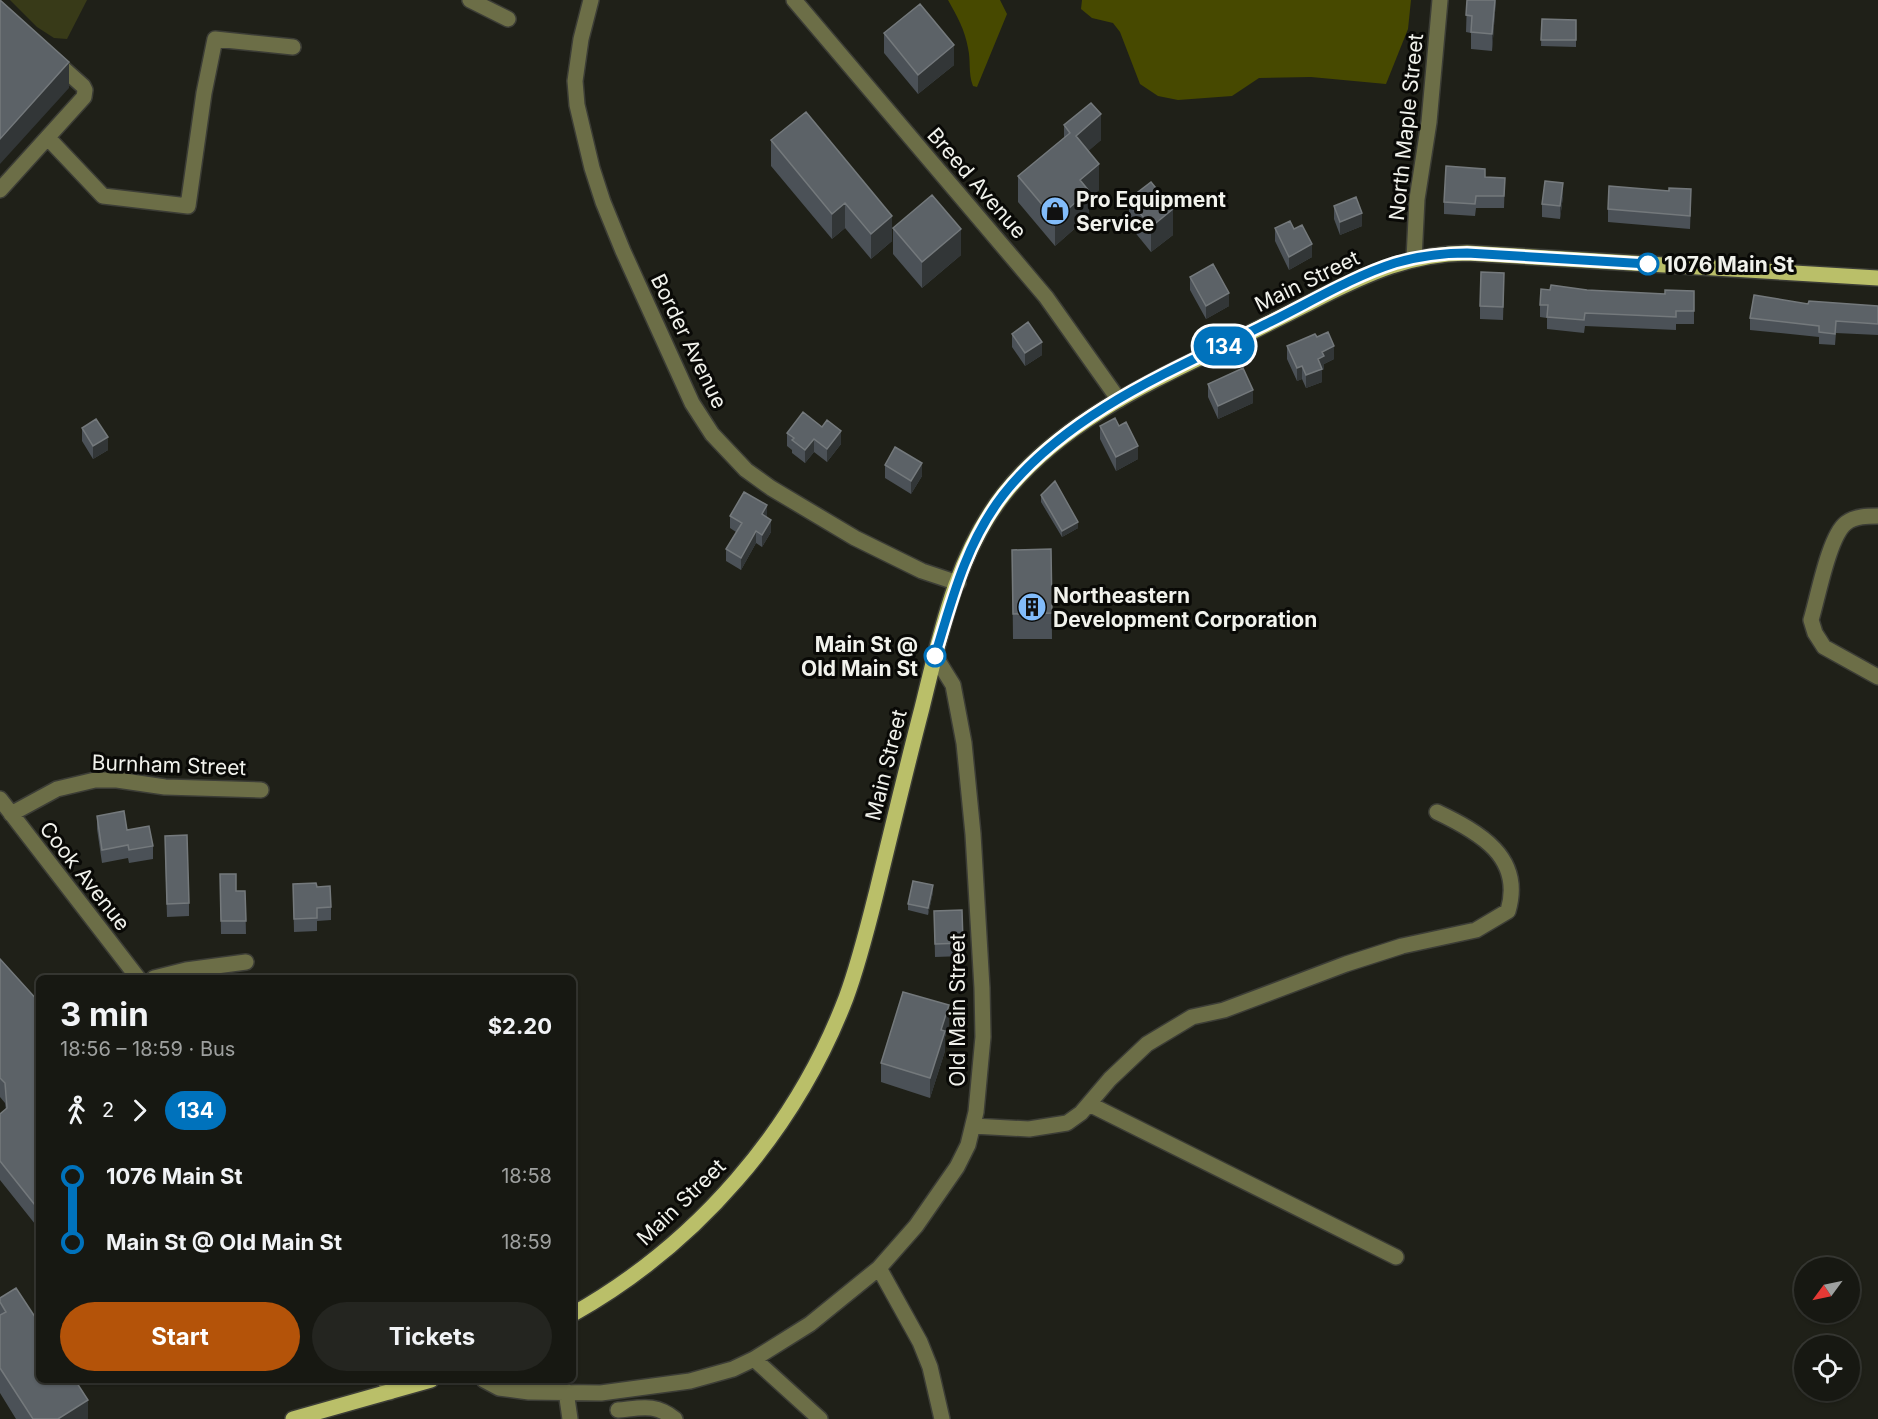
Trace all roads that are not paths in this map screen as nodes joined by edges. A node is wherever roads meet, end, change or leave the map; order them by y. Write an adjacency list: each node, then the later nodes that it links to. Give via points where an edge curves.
1 (470, 0): 5 (street)
2 (591, 0): 14 (street, Border Avenue, via 581,39 575,92 592,168 613,230 692,403 712,434 746,470 771,488 855,538 922,571)
3 (794, 0): 12 (street, Breed Avenue, via 1046,297)
4 (1440, 0): 10 (street, North Maple Street)
5 (508, 19)
6 (293, 47): 8 (street, via 215,39 188,206 103,196)
7 (40, 48): 8 (street, via 85,90 83,100)
8 (48, 138): 9 (street)
9 (0, 190)
10 (1414, 258): 11 (main road, Main Street, via 1467,253); 12 (main road, Main Street, via 1355,280)
11 (1878, 278)
12 (1119, 400): 14 (main road, Main Street, via 1066,434 1018,477 980,530)
13 (1878, 516): 16 (street, via 1847,522 1835,535 1811,620 1824,647)
14 (958, 583): 15 (main road, Main Street)
15 (935, 656): 25 (street, Old Main Street, via 953,685 964,743 973,834 983,1027); 28 (main road, Main Street, via 867,930 848,993 813,1068 773,1134 708,1212 642,1268)
16 (1878, 677)
17 (261, 790): 20 (street, Burnham Street, via 95,780 57,789)
18 (0, 799): 20 (street, Cook Avenue)
19 (1437, 813): 24 (street, via 1467,826 1488,841 1505,864 1512,879 1508,911 1476,930 1402,946 1224,1010 1192,1017 1147,1044)
20 (11, 814): 22 (street, Cook Avenue)
21 (246, 962): 23 (street)
22 (136, 975)
23 (166, 975)
24 (1089, 1104): 25 (street, via 1067,1122 1052,1126); 26 (street)
25 (973, 1126): 27 (street, Old Main Street, via 957,1167 916,1226)
26 (1396, 1257)
27 (879, 1268): 29 (street, Old Main Street, via 810,1324); 40 (street, via 923,1350)
28 (576, 1312)
29 (754, 1359): 34 (street, Old Main Street, via 711,1376); 39 (street)
30 (410, 1383): 32 (main road)
31 (488, 1383): 33 (street, Old Main Street, via 529,1392)
32 (388, 1386): 36 (main road)
33 (566, 1391): 34 (street, Old Main Street); 37 (street)
34 (614, 1392): 35 (street)
35 (619, 1414): 38 (street, via 653,1406)
36 (293, 1419)
37 (570, 1419)
38 (675, 1419)
39 (820, 1419)
40 (942, 1419)

